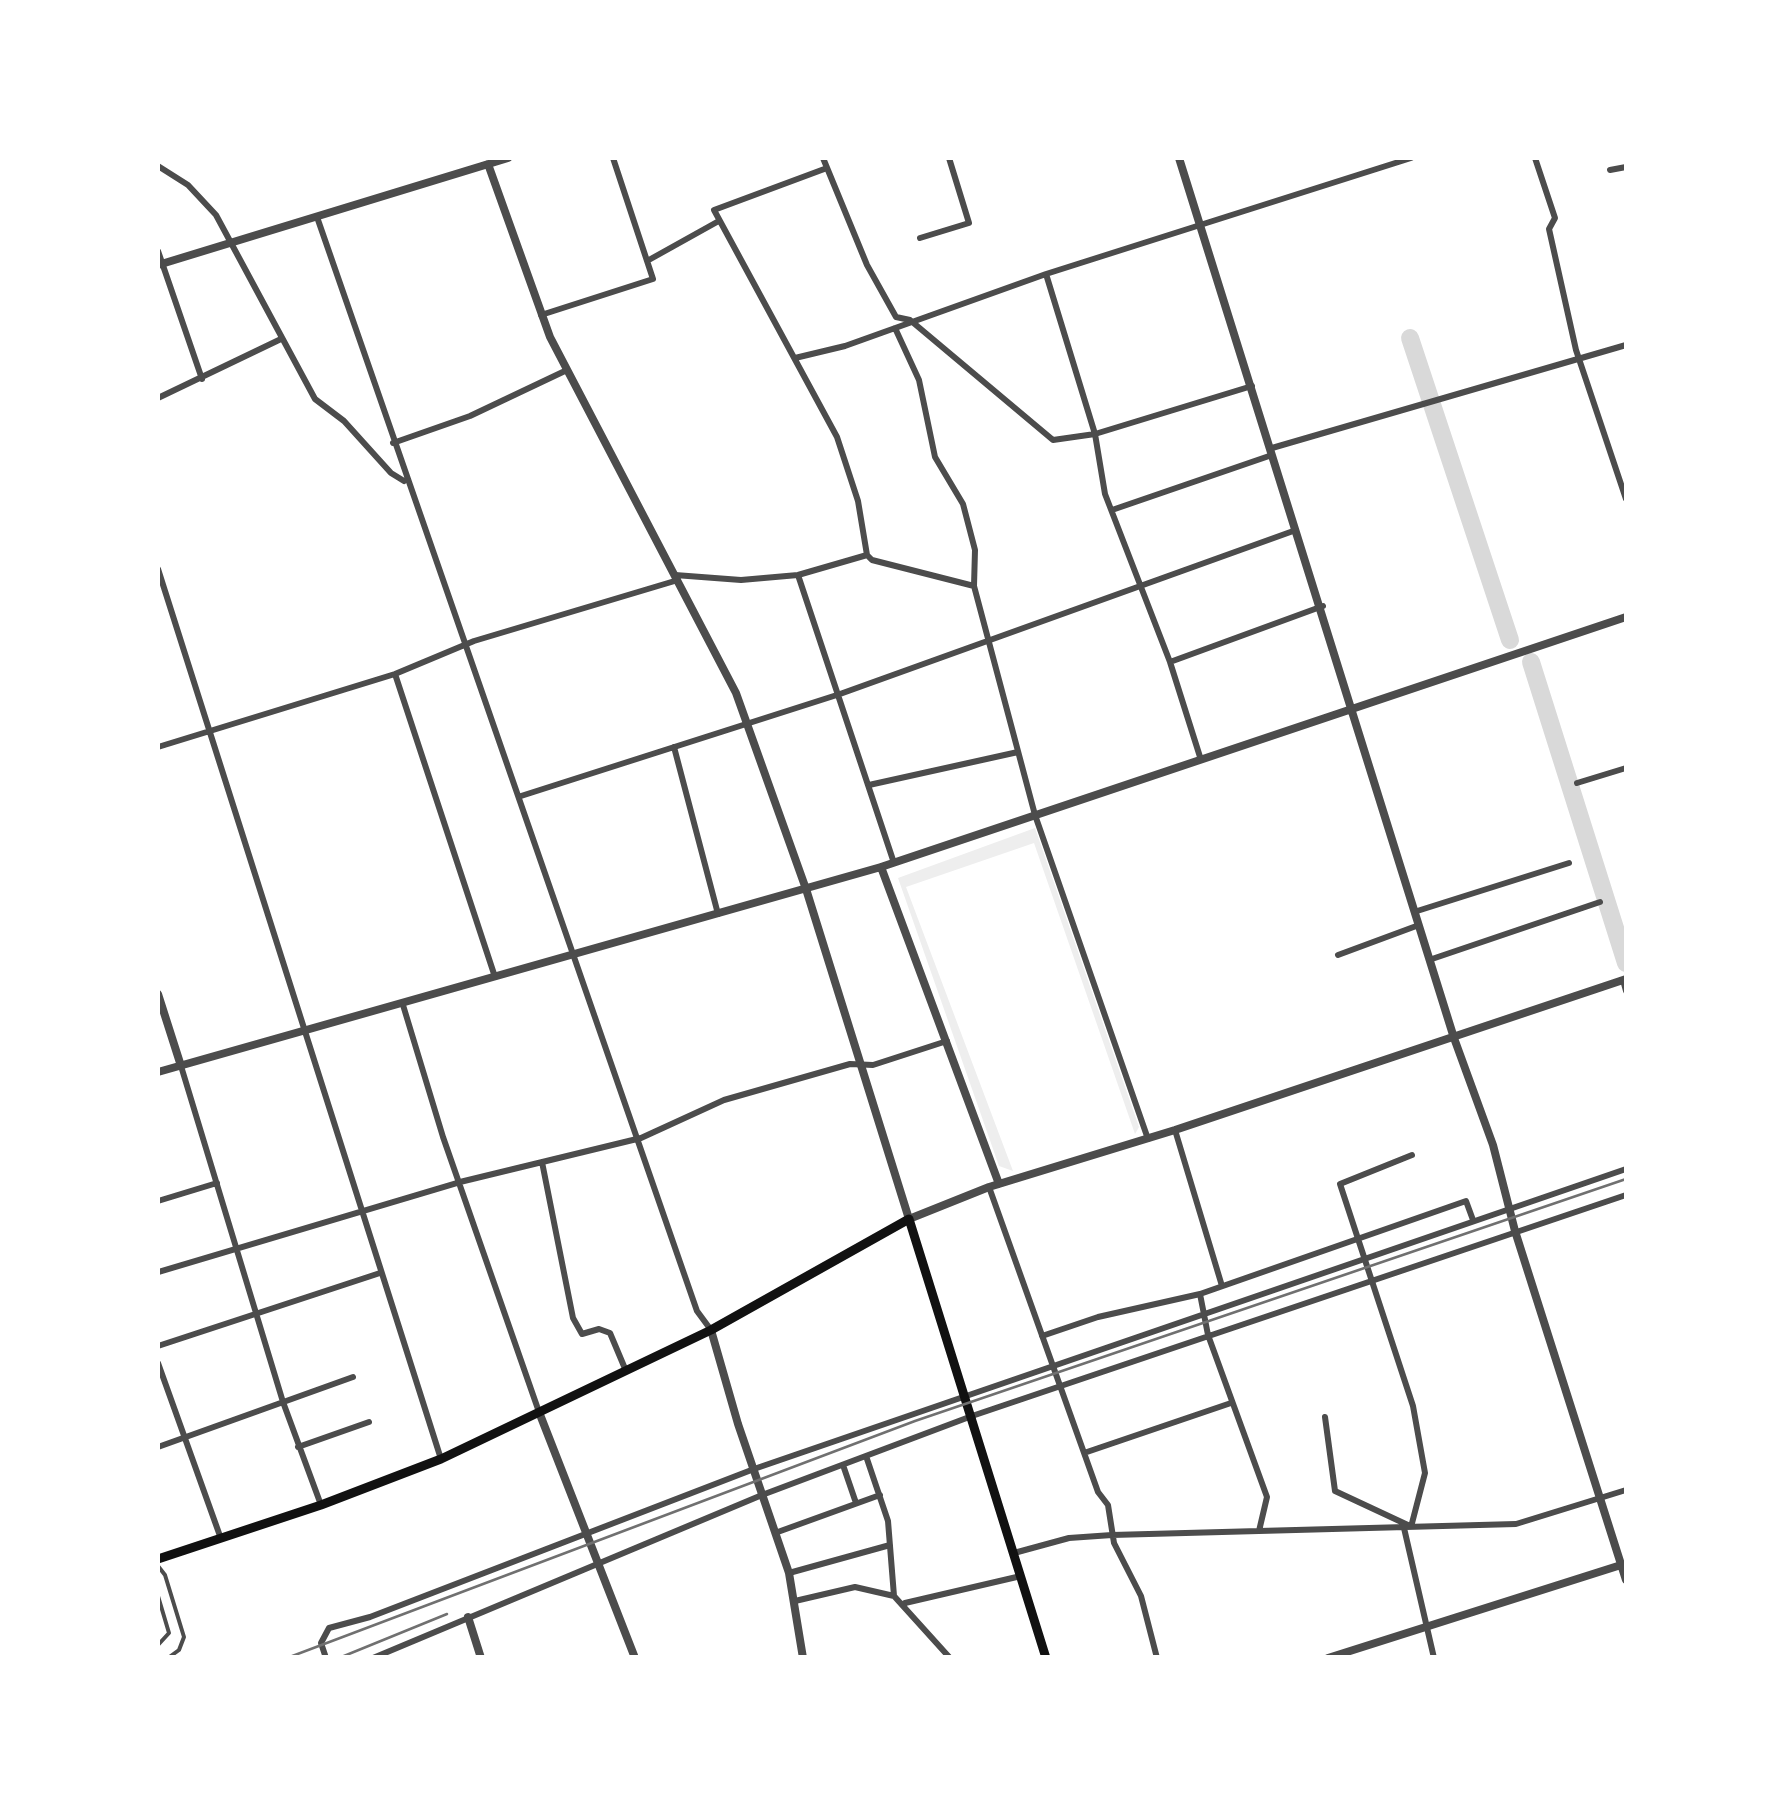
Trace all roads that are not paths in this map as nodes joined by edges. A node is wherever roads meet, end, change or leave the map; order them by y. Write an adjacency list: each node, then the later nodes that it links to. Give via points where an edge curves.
1 (508, 158): 8 (street)
2 (613, 158): 19 (street)
3 (823, 158): 11 (street)
4 (949, 158): 16 (street, via 969,223)
5 (1179, 158): 15 (street)
6 (1410, 158): 15 (street)
7 (1535, 158): 28 (street, via 1555,218 1549,230)
8 (487, 160): 13 (street); 22 (street)
9 (158, 166): 17 (street, via 200,196)
10 (1626, 166): 12 (street)
11 (827, 168): 14 (street, via 714,210); 23 (street, via 867,265 896,317)
12 (1610, 170)
13 (317, 217): 17 (street); 34 (street)
14 (717, 222): 19 (street); 27 (street)
15 (1200, 224): 21 (street); 31 (street)
16 (920, 238)
17 (234, 244): 20 (street); 25 (street)
18 (158, 251): 20 (street)
19 (647, 261): 22 (street, via 652,279)
20 (160, 264): 30 (street)
21 (1046, 274): 23 (street); 33 (street)
22 (541, 315): 29 (street)
23 (910, 320): 24 (street); 33 (street, via 1053,440)
24 (894, 328): 27 (street); 45 (street, via 919,380 935,457 963,504 975,550)
25 (281, 339): 30 (street); 36 (street, via 315,398)
26 (1626, 345): 28 (street)
27 (794, 358): 40 (street, via 837,437)
28 (1579, 359): 35 (street); 37 (street)
29 (567, 370): 34 (street); 43 (street)
30 (202, 379): 32 (street)
31 (1254, 386): 33 (street); 35 (street)
32 (158, 398)
33 (1095, 434): 38 (street)
34 (393, 443): 36 (street)
35 (1272, 452): 38 (street); 39 (street)
36 (405, 481): 49 (street)
37 (1626, 498)
38 (1112, 510): 44 (street)
39 (1297, 530): 44 (street); 46 (street)
40 (867, 555): 42 (street); 45 (street)
41 (158, 569): 55 (street)
42 (798, 575): 43 (street); 52 (street)
43 (677, 578): 49 (street); 54 (street)
44 (1142, 585): 48 (street); 50 (street)
45 (974, 586): 48 (street)
46 (1322, 606): 50 (street); 53 (street)
47 (1626, 617): 53 (street)
48 (988, 641): 52 (street); 58 (street)
49 (468, 647): 51 (street); 63 (street)
50 (1170, 662): 59 (street)
51 (395, 674): 55 (street); 76 (street)
52 (840, 694): 54 (street); 62 (street)
53 (1352, 712): 59 (street); 70 (street)
54 (747, 722): 57 (street); 68 (street)
55 (208, 732): 56 (street); 81 (street)
56 (158, 747)
57 (674, 747): 63 (street); 71 (street)
58 (1018, 752): 62 (street); 64 (street)
59 (1201, 760): 64 (street)
60 (1626, 768): 61 (street)
61 (1577, 783)
62 (869, 785): 65 (street)
63 (521, 796): 73 (street)
64 (1035, 815): 65 (street); 89 (street)
65 (894, 862): 67 (street)
66 (1569, 863): 70 (street)
67 (881, 868): 68 (street); 83 (street)
68 (806, 888): 71 (street); 84 (street)
69 (1600, 902): 75 (street)
70 (1414, 912): 72 (street)
71 (718, 914): 73 (street)
72 (1419, 925): 74 (street); 75 (street)
73 (576, 955): 76 (street); 88 (street)
74 (1338, 955)
75 (1429, 960): 82 (street)
76 (495, 978): 80 (street)
77 (1625, 979): 78 (street); 82 (street)
78 (1626, 991)
79 (158, 994): 85 (street)
80 (403, 1005): 81 (street); 93 (street)
81 (304, 1032): 85 (street); 99 (street)
82 (1454, 1038): 87 (street); 98 (street, via 1494,1146)
83 (947, 1041): 84 (street); 95 (street)
84 (861, 1064): 88 (street, via 724,1100); 100 (street)
85 (181, 1066): 86 (street); 94 (street)
86 (158, 1072)
87 (1175, 1130): 89 (street); 109 (street)
88 (641, 1138): 91 (street); 113 (street, via 697,1311)
89 (1148, 1138): 95 (street)
90 (1412, 1155): 103 (street, via 1340,1184)
91 (542, 1162): 93 (street); 119 (street, via 573,1318 582,1334 610,1333)
92 (1626, 1169): 98 (street)
93 (460, 1182): 99 (street); 126 (street)
94 (218, 1183): 97 (street); 104 (street)
95 (994, 1185): 100 (street); 115 (street)
96 (1626, 1195): 102 (street)
97 (158, 1201)
98 (1508, 1208): 101 (street); 102 (street)
99 (359, 1210): 104 (street); 107 (street)
100 (909, 1219): 113 (main road); 123 (main road)
101 (1473, 1220): 103 (street, via 1466,1201); 105 (street)
102 (1515, 1231): 108 (street); 141 (street)
103 (1356, 1238): 105 (street); 109 (street)
104 (236, 1246): 106 (street); 112 (street)
105 (1362, 1258): 108 (street); 111 (street)
106 (158, 1272)
107 (380, 1272): 112 (street); 135 (street)
108 (1370, 1281): 114 (street); 144 (street, via 1413,1406 1425,1474)
109 (1222, 1286): 110 (street)
110 (1200, 1294): 111 (street); 115 (street)
111 (1206, 1311): 114 (street); 118 (street)
112 (256, 1314): 116 (street); 124 (street)
113 (711, 1330): 119 (main road); 137 (street)
114 (1208, 1335): 122 (street); 125 (street)
115 (1042, 1336): 118 (street)
116 (158, 1346)
117 (158, 1363): 121 (street)
118 (1054, 1364): 122 (street); 123 (street)
119 (626, 1370): 126 (main road)
120 (353, 1378): 124 (street)
121 (160, 1380): 130 (street)
122 (1060, 1386): 127 (street); 133 (street)
123 (966, 1394): 127 (main road); 137 (street)
124 (282, 1402): 130 (street); 132 (street)
125 (1231, 1403): 133 (street); 145 (street, via 1267,1497)
126 (538, 1412): 135 (main road); 146 (street)
127 (972, 1416): 134 (street); 151 (main road)
128 (1325, 1417): 144 (street, via 1335,1490)
129 (369, 1422): 132 (street)
130 (182, 1436): 131 (street); 149 (street)
131 (158, 1447)
132 (298, 1447): 143 (street)
133 (1084, 1453): 148 (street, via 1108,1504)
134 (866, 1455): 136 (street); 140 (street)
135 (441, 1458): 143 (main road)
136 (843, 1465): 139 (street); 142 (street)
137 (754, 1469): 139 (street); 146 (street)
138 (1626, 1490): 141 (street)
139 (762, 1496): 147 (street); 153 (street)
140 (880, 1496): 142 (street); 150 (street)
141 (1601, 1498): 144 (street, via 1516,1524); 155 (street)
142 (856, 1502): 147 (street)
143 (321, 1504): 149 (main road)
144 (1407, 1527): 145 (street); 164 (street)
145 (1259, 1531): 148 (street)
146 (587, 1533): 153 (street); 167 (street, via 329,1628 320,1643)
147 (775, 1533): 156 (street)
148 (1112, 1534): 151 (street); 174 (street, via 1142,1596)
149 (220, 1536): 152 (main road)
150 (890, 1545): 156 (street); 160 (street)
151 (1014, 1554): 157 (main road)
152 (158, 1558)
153 (597, 1564): 163 (street); 170 (street)
154 (158, 1566): 166 (lane, via 184,1637)
155 (1621, 1566): 158 (street); 164 (street)
156 (789, 1573): 161 (street)
157 (1021, 1576): 162 (street); 173 (main road)
158 (1626, 1580)
159 (158, 1596): 165 (lane, via 170,1633)
160 (894, 1596): 161 (street, via 856,1586); 162 (street)
161 (795, 1600): 171 (street)
162 (905, 1604): 172 (street)
163 (468, 1617): 168 (street); 169 (street)
164 (1426, 1627): 175 (street); 176 (street)
165 (158, 1645)
166 (168, 1658)
167 (326, 1658)
168 (372, 1658)
169 (481, 1658)
170 (635, 1658)
171 (803, 1658)
172 (950, 1658)
173 (1046, 1658)
174 (1157, 1658)
175 (1328, 1658)
176 (1434, 1658)

